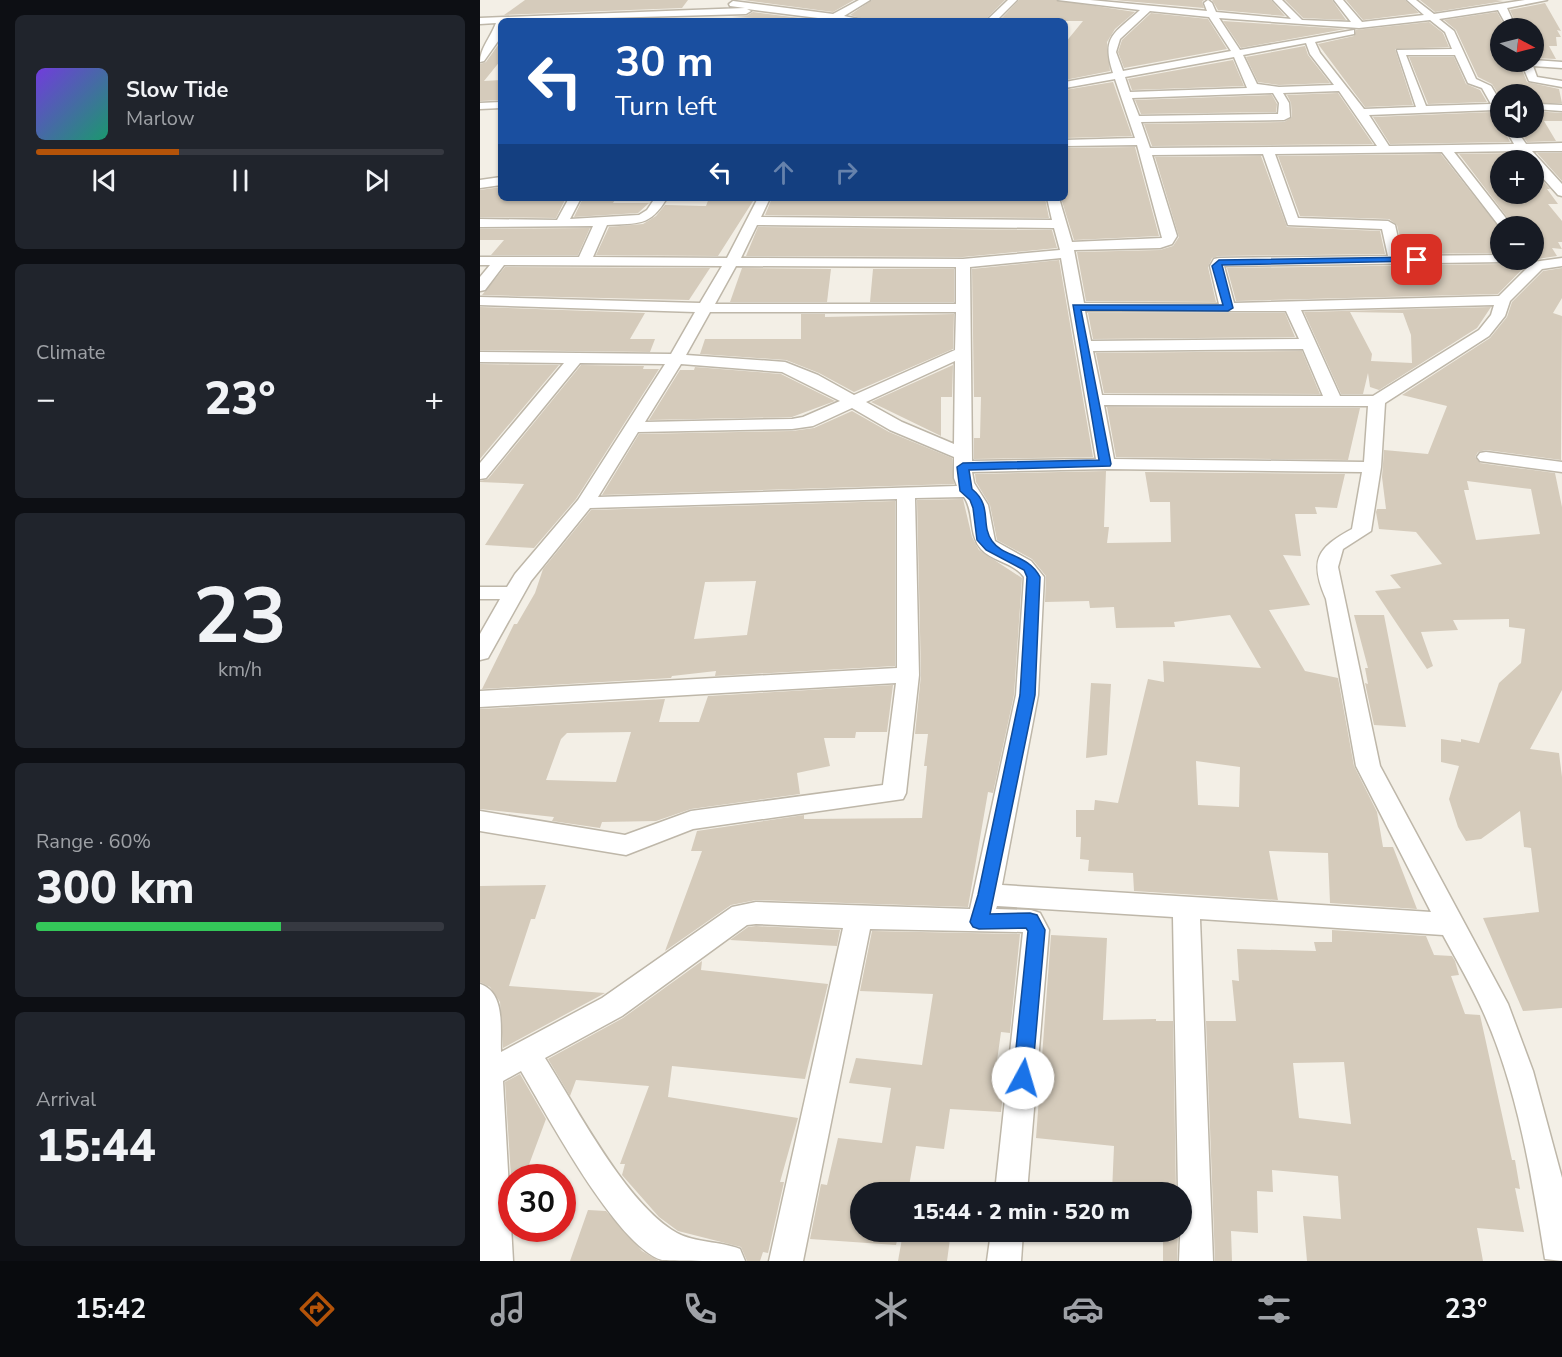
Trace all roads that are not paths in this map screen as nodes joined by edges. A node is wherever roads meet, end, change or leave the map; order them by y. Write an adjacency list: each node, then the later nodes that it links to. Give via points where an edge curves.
1 (794, 0): 15 (street)
2 (866, 0): 23 (street)
3 (1013, 0): 24 (street)
4 (1062, 0): 12 (street)
5 (1207, 0): 18 (street)
6 (1277, 0): 28 (street)
7 (1338, 0): 30 (street)
8 (1411, 0): 19 (street)
9 (1471, 0): 17 (street)
10 (1543, 0): 14 (street)
11 (717, 2): 13 (street)
12 (1122, 3): 16 (street)
13 (748, 8): 15 (street); 20 (street); 21 (street)
14 (1502, 8): 17 (street); 25 (street)
15 (777, 9): 22 (street)
16 (1147, 9): 18 (street); 40 (street, via 1115,38 1111,52)
17 (1485, 10): 19 (street)
18 (1212, 15): 28 (street); 34 (street)
19 (1432, 17): 29 (street); 35 (street, via 1449,31)
20 (558, 18)
21 (740, 18)
22 (834, 18)
23 (841, 18)
24 (995, 18)
25 (1507, 18)
26 (480, 21): 27 (street)
27 (498, 21)
28 (1299, 22): 30 (street)
29 (1386, 24): 30 (street); 32 (street)
30 (1359, 26)
31 (498, 38): 33 (street)
32 (1310, 41): 34 (street); 43 (street, via 1315,54)
33 (484, 48): 36 (street)
34 (1237, 52): 40 (street); 44 (street, via 1252,87)
35 (1459, 52): 45 (street, via 1473,81 1486,86); 51 (street, via 1400,52)
36 (480, 59)
37 (1544, 64): 38 (street)
38 (1562, 65)
39 (1530, 72): 42 (street, via 1538,82)
40 (1120, 75): 41 (street); 46 (street)
41 (1068, 84)
42 (1562, 84)
43 (1343, 88): 44 (street); 53 (street)
44 (1275, 89): 46 (street); 54 (street, via 1284,103 1284,117)
45 (1490, 93)
46 (1126, 95): 54 (street)
47 (480, 105): 48 (street)
48 (498, 105)
49 (1544, 107): 50 (street)
50 (1562, 108)
51 (1422, 109): 52 (street); 53 (street)
52 (1490, 109)
53 (1361, 112): 61 (street)
54 (1134, 119): 57 (street)
55 (1516, 138): 58 (street)
56 (1068, 143): 57 (street)
57 (1144, 146): 62 (street); 76 (street, via 1170,236 1167,241)
58 (1521, 146): 59 (street); 60 (street); 65 (street)
59 (1443, 147): 61 (street); 70 (street)
60 (1562, 147)
61 (1385, 148): 62 (street)
62 (1268, 150): 79 (street, via 1293,222 1388,225)
63 (498, 182): 64 (street)
64 (481, 187)
65 (1562, 192)
66 (573, 201): 74 (street)
67 (659, 201): 71 (street, via 649,217)
68 (762, 201): 72 (street)
69 (1054, 201): 75 (street)
70 (1498, 216)
71 (602, 221): 74 (street); 78 (street)
72 (752, 221): 75 (street); 84 (street)
73 (480, 223): 74 (street)
74 (561, 224)
75 (1059, 224): 76 (street)
76 (1067, 250): 85 (street); 91 (street)
77 (1490, 259): 79 (street)
78 (585, 260): 81 (street); 84 (street)
79 (1396, 260): 94 (street, via 1219,262)
80 (480, 261): 81 (street)
81 (500, 261): 87 (street)
82 (1544, 262): 83 (street)
83 (1562, 262)
84 (731, 263): 85 (street); 92 (street)
85 (963, 263): 93 (street)
86 (1528, 270): 89 (street)
87 (480, 287)
88 (480, 300): 92 (street)
89 (1503, 300): 90 (street); 104 (street, via 1498,316 1484,333)
90 (1291, 305): 94 (street); 95 (street)
91 (1076, 307): 94 (street); 96 (street)
92 (705, 308): 93 (street); 100 (street)
93 (964, 308): 97 (street)
94 (1228, 308)
95 (1308, 344): 96 (street); 103 (street)
96 (1083, 346): 101 (street)
97 (963, 351): 102 (street); 107 (street)
98 (480, 357): 99 (street)
99 (576, 358): 100 (street); 111 (street)
100 (676, 359): 102 (street, via 785,367); 105 (street)
101 (1094, 400): 103 (street); 108 (street)
102 (852, 401): 105 (street, via 824,416 792,424); 107 (street)
103 (1334, 401): 104 (street)
104 (1377, 401): 109 (street)
105 (633, 427): 114 (street)
106 (1486, 457): 110 (street)
107 (963, 460): 108 (street); 112 (street)
108 (1106, 464): 109 (street)
109 (1372, 467): 124 (street, via 1361,531 1344,540 1331,554 1326,567 1328,582 1336,598 1368,766)
110 (1562, 467)
111 (480, 474)
112 (966, 491): 113 (street); 121 (street, via 980,508 984,540 1029,568 1034,577 1028,695)
113 (906, 493): 114 (street); 118 (street)
114 (585, 503): 116 (street, via 543,550)
115 (480, 592): 116 (street)
116 (513, 593): 117 (street)
117 (480, 653)
118 (908, 675): 119 (street); 120 (street, via 894,793 692,820 626,845)
119 (480, 699)
120 (480, 820)
121 (983, 908): 122 (street); 123 (street); 128 (street, via 1030,921 1036,930)
122 (1186, 908): 124 (street); 135 (street)
123 (859, 918): 126 (street, via 741,915 612,1007); 133 (street)
124 (1451, 924): 130 (street, via 1498,1012 1512,1050 1556,1220)
125 (480, 996): 127 (street, via 484,1001)
126 (527, 1054): 127 (street); 132 (street, via 608,1183 643,1226 668,1246)
127 (484, 1076): 131 (street)
128 (1012, 1182)
129 (1006, 1242): 134 (street)
130 (1562, 1259)
131 (496, 1261)
132 (728, 1261)
133 (786, 1261)
134 (1004, 1261)
135 (1196, 1261)

